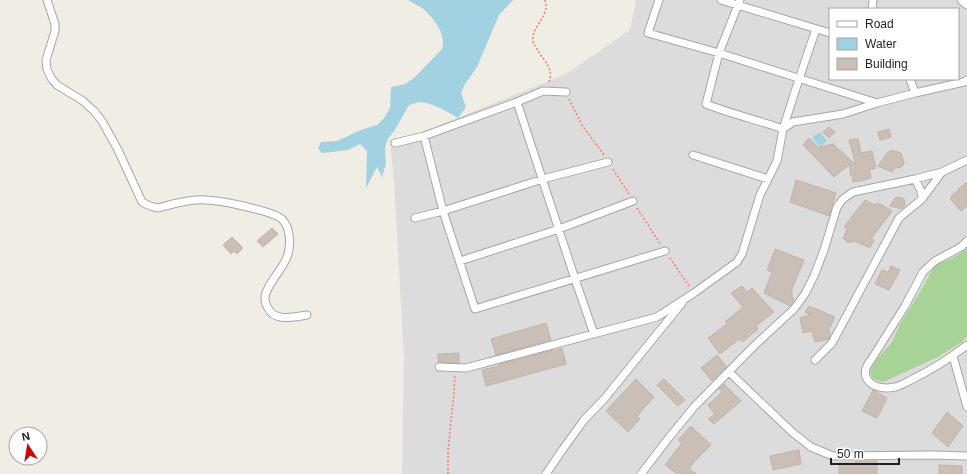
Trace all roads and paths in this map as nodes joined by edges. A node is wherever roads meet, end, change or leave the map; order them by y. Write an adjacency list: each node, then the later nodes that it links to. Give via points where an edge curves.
1 (47, 0): 40 (street, via 55,24 46,60 51,78 57,85 94,110 118,150 142,202 158,208 206,200 253,208 284,220 290,239 289,253 264,299 269,310 275,315)
2 (545, 0): 14 (path, via 546,7 534,32 533,42 551,73)
3 (659, 0): 10 (street, via 648,33)
4 (721, 0): 6 (street)
5 (961, 0): 7 (street)
6 (739, 2): 8 (street); 10 (street)
7 (967, 5)
8 (816, 29): 9 (street); 11 (street)
9 (829, 33)
10 (719, 53): 11 (street); 19 (street, via 706,104)
11 (799, 79): 18 (street); 19 (street)
12 (910, 80): 16 (street)
13 (967, 80): 16 (street)
14 (543, 91): 15 (street); 17 (street)
15 (566, 92): 24 (path, via 582,125)
16 (915, 93): 18 (street)
17 (517, 102): 20 (street); 26 (street)
18 (877, 103): 19 (street, via 843,114 793,122)
19 (783, 129): 27 (street, via 777,161)
20 (424, 136): 21 (street); 31 (street)
21 (395, 143)
22 (693, 155): 27 (street)
23 (967, 160): 25 (street)
24 (608, 162): 26 (street); 30 (path)
25 (942, 172): 28 (street); 29 (street)
26 (543, 179): 31 (street); 33 (street)
27 (768, 179): 38 (street, via 737,262)
28 (915, 179): 29 (street, via 922,191); 47 (street, via 853,192 843,199 837,207 814,276 805,294 794,309)
29 (922, 199): 44 (street, via 899,218 832,343)
30 (633, 201): 33 (street); 35 (path)
31 (444, 211): 32 (street); 36 (street)
32 (415, 218)
33 (559, 228): 36 (street); 37 (street)
34 (967, 241): 43 (street, via 961,247 934,261 923,272 905,306 866,365 865,373 868,381 875,386 896,387)
35 (665, 251): 37 (street); 38 (path)
36 (460, 261): 37 (street, via 476,309)
37 (575, 279): 41 (street)
38 (694, 293): 39 (street)
39 (687, 297): 41 (street, via 657,317); 51 (street, via 584,420)
40 (307, 315)
41 (594, 334): 46 (street, via 466,368)
42 (967, 345): 43 (street)
43 (953, 356): 48 (street)
44 (815, 360)
45 (438, 367): 46 (street)
46 (455, 367): 50 (path)
47 (729, 372): 49 (street, via 792,432 811,447 833,456); 52 (street, via 694,407)
48 (967, 407)
49 (967, 456)
50 (448, 474)
51 (546, 474)
52 (641, 474)

